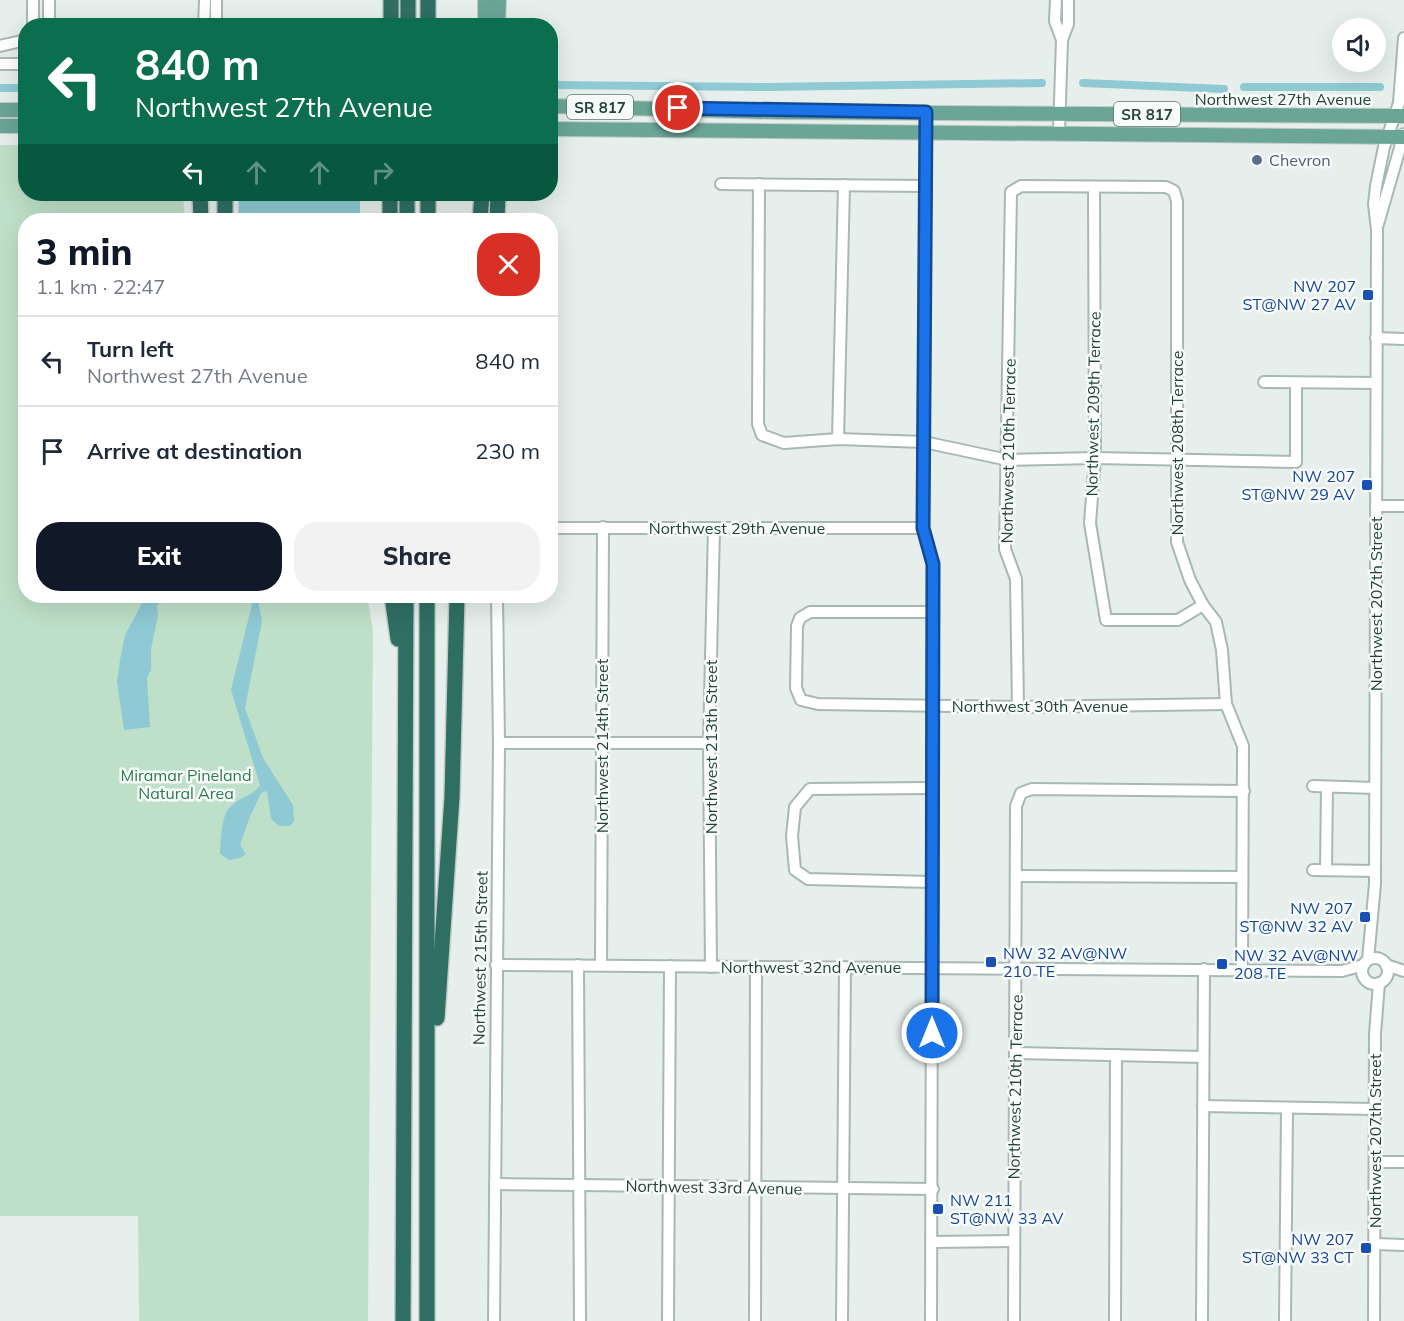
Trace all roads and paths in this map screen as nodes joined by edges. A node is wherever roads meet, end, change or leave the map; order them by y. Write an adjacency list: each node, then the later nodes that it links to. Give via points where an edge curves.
1 (33, 0): 12 (street)
2 (49, 0): 13 (street)
3 (205, 0): 14 (street)
4 (216, 0): 15 (street)
5 (391, 0): 16 (highway)
6 (408, 0): 17 (highway)
7 (428, 0): 18 (highway)
8 (485, 0): 19 (main road)
9 (499, 0): 20 (main road)
10 (1056, 0): 22 (street, via 1056,21)
11 (1068, 0): 22 (street, via 1068,24)
12 (33, 18)
13 (49, 18)
14 (204, 18)
15 (216, 18)
16 (391, 18)
17 (408, 18)
18 (428, 18)
19 (485, 18)
20 (498, 18)
21 (1404, 38): 35 (street, Northwest 207th Street)
22 (1062, 40): 33 (street)
23 (18, 42): 24 (street)
24 (0, 46)
25 (0, 64): 26 (street)
26 (18, 64)
27 (558, 106): 28 (main road, Northwest 27th Avenue / SR 817)
28 (650, 108): 31 (main road, Northwest 27th Avenue / SR 817); 39 (main road, via 630,114)
29 (0, 110): 30 (main road)
30 (18, 110)
31 (778, 112): 32 (main road, Northwest 27th Avenue / SR 817); 40 (main road); 41 (main road)
32 (926, 112): 33 (main road, Northwest 27th Avenue / SR 817); 42 (street)
33 (1059, 114): 34 (main road, Northwest 27th Avenue / SR 817); 43 (street)
34 (1235, 115): 35 (main road, Northwest 27th Avenue / SR 817); 44 (main road)
35 (1399, 116): 46 (street, Northwest 207th Street)
36 (0, 126): 37 (main road)
37 (18, 126)
38 (558, 129): 39 (main road, SR 817)
39 (620, 130): 40 (main road, SR 817)
40 (759, 131): 41 (main road, SR 817)
41 (797, 131): 42 (main road, SR 817)
42 (926, 132): 43 (main road, SR 817); 50 (street)
43 (1059, 132): 44 (main road, SR 817)
44 (1235, 134): 46 (main road, SR 817)
45 (1404, 136): 46 (main road, SR 817); 52 (street, Northwest 207th Street)
46 (1387, 137): 52 (street, Northwest 207th Street, via 1375,195)
47 (721, 184): 48 (street)
48 (759, 184): 49 (street); 58 (street, via 758,424 762,435 784,443)
49 (844, 185): 50 (street); 58 (street)
50 (926, 186): 59 (street)
51 (1094, 187): 60 (street, Northwest 209th Terrace); 61 (street, Northwest 210th Terrace, via 1021,186 1011,192); 62 (street, Northwest 208th Terrace, via 1166,187 1174,191 1178,201)
52 (1377, 230): 53 (street, Northwest 207th Street)
53 (1376, 339): 54 (street); 57 (street, Northwest 207th Street)
54 (1404, 339)
55 (1264, 382): 56 (street)
56 (1296, 383): 57 (street); 62 (street, via 1296,462)
57 (1376, 383): 63 (street, Northwest 207th Street)
58 (838, 438): 59 (street)
59 (924, 442): 61 (street); 68 (street)
60 (1095, 458): 61 (street); 62 (street); 74 (street, Northwest 209th Terrace, via 1090,523 1106,620 1178,620)
61 (1008, 460): 79 (street, Northwest 210th Terrace, via 1005,549 1016,579)
62 (1178, 460): 74 (street, Northwest 208th Terrace, via 1177,542)
63 (1376, 506): 64 (street); 86 (street, Northwest 207th Street)
64 (1404, 506)
65 (603, 527): 66 (street, Northwest 29th Avenue); 67 (street, Northwest 29th Avenue); 81 (street, Northwest 214th Street)
66 (558, 528)
67 (714, 528): 68 (street, Northwest 29th Avenue); 82 (street, Northwest 213th Street)
68 (923, 528): 75 (street, via 933,564)
69 (393, 603): 76 (highway)
70 (406, 603): 76 (highway)
71 (428, 603): 114 (highway)
72 (457, 603): 114 (highway, via 448,858 436,1025)
73 (497, 603): 80 (street, Northwest 215th Street)
74 (1203, 605): 77 (street, Northwest 208th Terrace, via 1216,622)
75 (933, 612): 78 (street); 78 (street, Northwest 30th Avenue, via 810,612 800,618 797,626 796,688 801,700 818,704)
76 (405, 678): 130 (highway)
77 (1226, 704): 79 (street, Northwest 30th Avenue); 87 (street, Northwest 208th Terrace, via 1243,746)
78 (933, 706): 79 (street, Northwest 30th Avenue); 85 (street)
79 (1018, 707)
80 (499, 743): 81 (street); 97 (street, Northwest 215th Street)
81 (602, 743): 82 (street); 99 (street, Northwest 214th Street)
82 (709, 743): 102 (street, Northwest 213th Street)
83 (1313, 786): 84 (street)
84 (1327, 787): 86 (street); 89 (street)
85 (932, 788): 93 (street); 93 (street, via 810,789 795,807 792,836 795,870 808,879)
86 (1376, 788): 90 (street, Northwest 207th Street)
87 (1244, 791): 91 (street, Northwest 210th Terrace, via 1032,789 1021,793 1016,806); 92 (street, Northwest 208th Terrace)
88 (1313, 870): 89 (street)
89 (1326, 870): 90 (street)
90 (1375, 871): 94 (street, Northwest 207th Street)
91 (1017, 876): 92 (street); 105 (street, Northwest 210th Terrace)
92 (1241, 877): 107 (street, Northwest 208th Terrace)
93 (931, 882): 101 (street)
94 (1375, 905): 95 (street, Northwest 207th Street); 96 (street, Northwest 207th Street)
95 (1366, 962): 96 (street, Northwest 32nd Avenue); 108 (street, Northwest 32nd Avenue); 110 (street, Northwest 207th Street, via 1362,972)
96 (1383, 962): 109 (street); 110 (street, Northwest 207th Street, via 1388,972)
97 (496, 964): 98 (street, Northwest 32nd Avenue); 120 (street, Northwest 215th Street)
98 (578, 965): 99 (street, Northwest 32nd Avenue); 121 (street)
99 (601, 965): 100 (street, Northwest 32nd Avenue)
100 (670, 966): 102 (street, Northwest 32nd Avenue); 122 (street)
101 (932, 966): 104 (street, Northwest 32nd Avenue); 105 (street, Northwest 32nd Avenue); 125 (street)
102 (711, 967): 103 (street, Northwest 32nd Avenue)
103 (756, 967): 104 (street, Northwest 32nd Avenue); 124 (street)
104 (845, 967): 123 (street)
105 (1016, 967): 106 (street, Northwest 32nd Avenue); 111 (street, Northwest 210th Terrace)
106 (1204, 969): 107 (street, Northwest 32nd Avenue); 113 (street)
107 (1242, 969): 108 (street, Northwest 32nd Avenue)
108 (1342, 971): 110 (street, Northwest 32nd Avenue)
109 (1403, 971): 110 (street)
110 (1374, 981): 116 (street, Northwest 207th Street)
111 (1016, 1053): 112 (street); 126 (street, Northwest 210th Terrace)
112 (1116, 1055): 113 (street); 139 (street)
113 (1203, 1057): 115 (street)
114 (428, 1062): 131 (highway)
115 (1203, 1106): 117 (street); 140 (street)
116 (1376, 1109): 117 (street); 118 (street, Northwest 207th Street)
117 (1287, 1110): 141 (street)
118 (1375, 1162): 119 (street); 128 (street, Northwest 207th Street)
119 (1404, 1162)
120 (495, 1184): 121 (street, Northwest 33rd Avenue); 132 (street, Northwest 215th Street)
121 (579, 1186): 122 (street, Northwest 33rd Avenue); 133 (street)
122 (669, 1187): 124 (street, Northwest 33rd Avenue); 134 (street)
123 (842, 1188): 124 (street, Northwest 33rd Avenue); 125 (street, Northwest 33rd Avenue); 136 (street)
124 (756, 1189): 135 (street)
125 (933, 1189): 127 (street)
126 (1013, 1241): 127 (street); 138 (street, Northwest 210th Terrace)
127 (932, 1242): 137 (street)
128 (1375, 1244): 129 (street); 142 (street, Northwest 207th Street)
129 (1404, 1245)
130 (403, 1321)
131 (427, 1321)
132 (494, 1321)
133 (580, 1321)
134 (668, 1321)
135 (755, 1321)
136 (842, 1321)
137 (931, 1321)
138 (1014, 1321)
139 (1115, 1321)
140 (1202, 1321)
141 (1285, 1321)
142 (1374, 1321)

